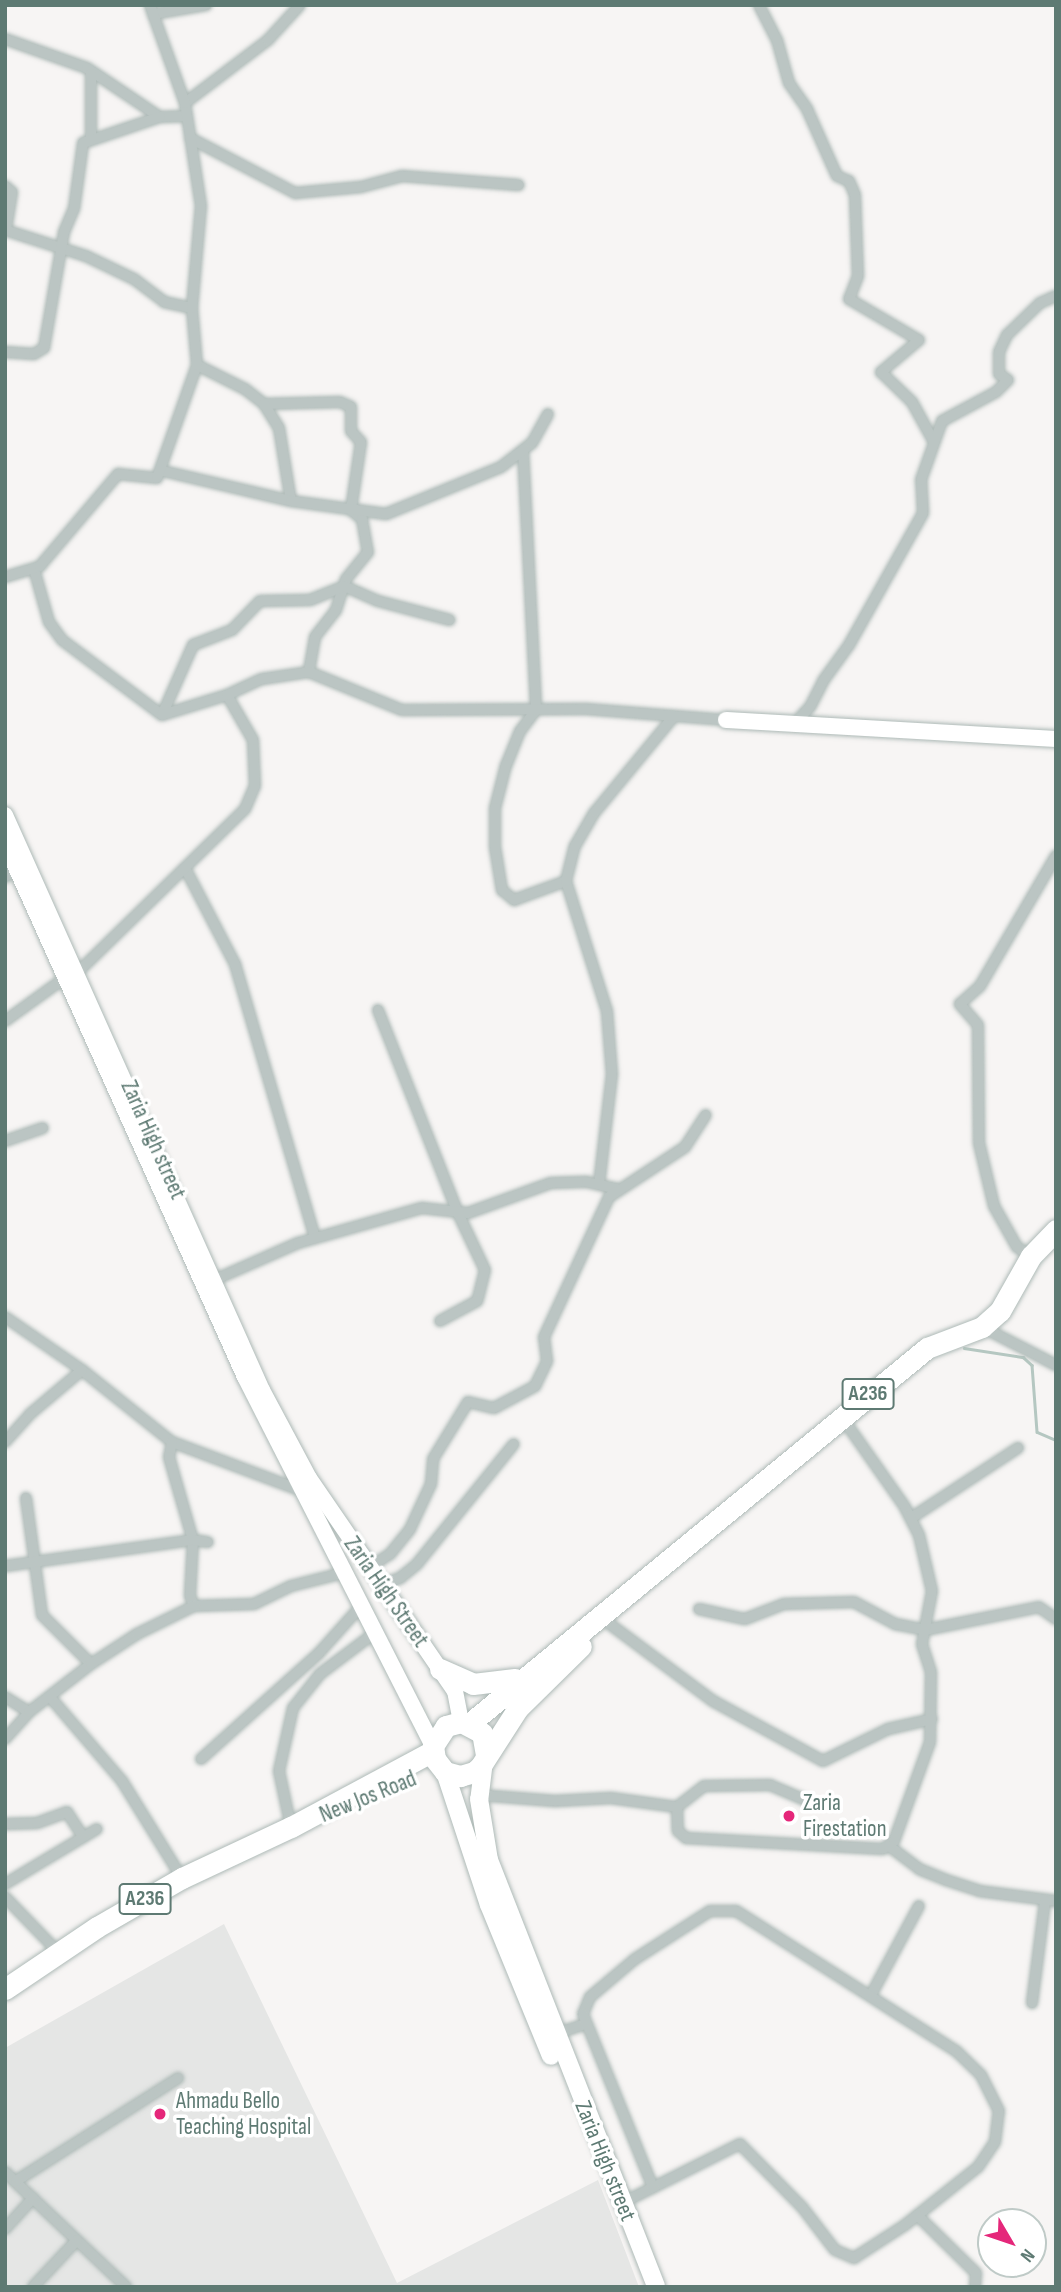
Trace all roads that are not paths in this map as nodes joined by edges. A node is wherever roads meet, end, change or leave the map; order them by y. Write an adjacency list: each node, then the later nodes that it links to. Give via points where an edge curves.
1 (206, 5): 4 (street)
2 (300, 5): 7 (street, via 261,47)
3 (759, 5): 22 (street, via 777,40 789,83 837,176 849,181 855,195 858,276 849,299 919,340 881,372 914,403)
4 (151, 10): 7 (street)
5 (5, 39): 6 (street, via 87,68)
6 (92, 74): 9 (street); 10 (street)
7 (185, 103): 8 (street)
8 (187, 116): 9 (street); 11 (street)
9 (160, 117): 10 (street)
10 (91, 138): 15 (street, via 83,143 74,209)
11 (190, 138): 12 (street, via 295,193 361,187 402,176); 17 (street, via 201,227)
12 (519, 185)
13 (5, 186): 14 (street, via 12,192)
14 (6, 230): 15 (street)
15 (61, 247): 17 (street, via 134,279 164,302); 18 (street, via 44,348 34,354)
16 (1056, 296): 22 (street, via 1040,303 1007,335 999,352 999,374 1008,380 996,392 946,417)
17 (192, 308): 19 (street)
18 (5, 352)
19 (197, 365): 20 (street); 24 (street)
20 (264, 404): 25 (street, via 279,428); 26 (street, via 340,402 351,407 351,431 361,442)
21 (548, 414): 23 (street)
22 (934, 442): 33 (street, via 921,480 923,513)
23 (523, 450): 26 (street, via 501,467 408,508 386,514); 34 (street)
24 (163, 471): 25 (street); 27 (street, via 147,479 118,474)
25 (291, 501): 26 (street)
26 (351, 510): 29 (street, via 362,519 368,552)
27 (34, 569): 28 (street); 35 (street, via 49,622 62,639)
28 (5, 577)
29 (344, 586): 30 (street, via 378,601); 31 (street, via 336,610 315,637); 35 (street, via 310,600 260,601 232,630 193,645)
30 (450, 620)
31 (309, 672): 32 (street, via 262,679); 34 (street, via 395,709)
32 (227, 695): 35 (street); 44 (street, via 253,740 255,786 245,809)
33 (810, 707): 38 (street); 39 (street)
34 (536, 710): 36 (street); 46 (street, via 520,731 495,808 502,890 514,900)
35 (162, 715)
36 (674, 716): 37 (street); 46 (street, via 595,812 575,846)
37 (719, 719): 38 (main road)
38 (794, 724): 39 (main road)
39 (812, 724): 40 (main road)
40 (1055, 740)
41 (5, 815): 47 (main road, Zaria High street)
42 (5, 843): 45 (main road, Zaria High street)
43 (1056, 856): 58 (street, via 980,986 960,1003 976,1021 980,1034 975,1079 979,1150 993,1206 1017,1247)
44 (185, 868): 47 (street); 57 (street, via 234,964)
45 (11, 873): 47 (main road, Zaria High street)
46 (566, 881): 53 (street, via 607,1011 612,1074)
47 (72, 975): 49 (street); 59 (main road, Zaria High street); 71 (main road, Zaria High street, via 245,1377)
48 (378, 1010): 55 (street)
49 (5, 1021)
50 (706, 1115): 54 (street, via 685,1147)
51 (43, 1128): 52 (street)
52 (5, 1141)
53 (599, 1184): 54 (street); 55 (street, via 551,1183 495,1205)
54 (617, 1189): 79 (street, via 544,1336 547,1361 535,1386 494,1408 468,1402 433,1459 431,1484 410,1529 390,1554)
55 (458, 1213): 57 (street, via 422,1208); 61 (street, via 485,1270 484,1281 477,1301)
56 (1056, 1230): 58 (highway, A236)
57 (315, 1238): 59 (street)
58 (1031, 1256): 62 (highway, A236, via 1000,1311)
59 (214, 1280): 70 (main road, Zaria High street)
60 (5, 1317): 64 (street)
61 (440, 1321)
62 (982, 1327): 63 (street); 65 (highway, A236, via 927,1348)
63 (1056, 1365)
64 (82, 1370): 66 (street); 67 (street)
65 (841, 1415): 73 (street); 76 (highway, A236)
66 (5, 1442)
67 (172, 1442): 71 (street); 74 (street, via 171,1464)
68 (514, 1444): 81 (street, via 417,1564 400,1578)
69 (1018, 1448): 73 (street)
70 (301, 1464): 79 (main road, Zaria High Street)
71 (300, 1490): 80 (main road, Zaria High Street)
72 (26, 1498): 77 (street)
73 (911, 1518): 87 (street, via 932,1591)
74 (193, 1540): 75 (street); 77 (street); 82 (street, via 190,1596)
75 (208, 1542)
76 (670, 1559): 86 (highway, A236); 90 (highway, A236)
77 (35, 1562): 78 (street); 89 (street, via 42,1615)
78 (5, 1566)
79 (370, 1567): 81 (main road, Zaria High Street)
80 (343, 1573): 82 (street, via 291,1586 254,1604); 83 (main road, Zaria High Street)
81 (382, 1584): 91 (main road, Zaria High Street)
82 (194, 1606): 89 (street, via 137,1634)
83 (360, 1607): 88 (main road, Zaria High Street); 100 (street, via 319,1653)
84 (699, 1609): 87 (street, via 745,1619 784,1604 854,1602 895,1624)
85 (1056, 1619): 87 (street, via 1039,1606)
86 (607, 1622): 95 (street, via 713,1701 823,1761 888,1729); 99 (highway, A236, via 518,1708)
87 (925, 1630): 95 (street)
88 (373, 1634): 98 (main road, Zaria High Street); 106 (street, via 320,1674 293,1708 279,1771)
89 (91, 1664): 92 (street)
90 (535, 1667): 91 (highway, via 506,1682 484,1685 463,1682); 96 (highway, A236)
91 (440, 1669): 96 (main road, Zaria High Street, via 460,1700)
92 (50, 1696): 94 (street); 110 (street, via 122,1781)
93 (5, 1697): 94 (street)
94 (29, 1712): 97 (street)
95 (932, 1719): 109 (street, via 923,1763)
96 (465, 1723): 98 (highway, A236, via 446,1726); 99 (highway, via 485,1740)
97 (5, 1739)
98 (433, 1748): 101 (highway); 106 (highway, New Jos Road / A236)
99 (485, 1758): 101 (highway, A236, via 467,1775); 102 (main road)
100 (201, 1759)
101 (444, 1771): 106 (highway, New Jos Road / A236, via 397,1783); 120 (main road, via 489,1905)
102 (479, 1795): 104 (street, via 555,1801 611,1798); 120 (main road, via 489,1860)
103 (810, 1802): 104 (street, via 770,1785 704,1786)
104 (677, 1807): 109 (street, via 678,1831 685,1838)
105 (5, 1824): 108 (street, via 37,1823 67,1812)
106 (292, 1826): 110 (highway, New Jos Road / A236)
107 (97, 1829): 108 (street)
108 (83, 1838): 111 (street)
109 (888, 1846): 113 (street, via 919,1869 946,1880 979,1891)
110 (183, 1878): 115 (highway, New Jos Road / A236)
111 (5, 1884)
112 (5, 1897): 115 (street)
113 (1050, 1901): 118 (street)
114 (919, 1906): 117 (street)
115 (60, 1953): 116 (highway, New Jos Road / A236)
116 (5, 1989)
117 (872, 1995): 119 (street, via 726,1908 710,1911 635,1959 590,1997 583,2014); 127 (street, via 970,2062 999,2111 999,2128 989,2153)
118 (1032, 2003)
119 (585, 2024): 120 (street); 124 (street)
120 (550, 2038): 126 (main road, Zaria High street); 132 (main road, Zaria High street)
121 (178, 2078): 123 (street)
122 (5, 2172): 123 (street)
123 (16, 2181): 125 (street)
124 (653, 2187): 126 (street); 127 (street, via 740,2144 845,2257 863,2255)
125 (33, 2198): 128 (street); 129 (street)
126 (622, 2203): 133 (main road, Zaria High street)
127 (918, 2215): 134 (street, via 976,2273)
128 (5, 2229)
129 (77, 2239): 130 (street); 131 (street)
130 (33, 2287)
131 (126, 2287)
132 (643, 2287)
133 (656, 2287)
134 (975, 2287)

